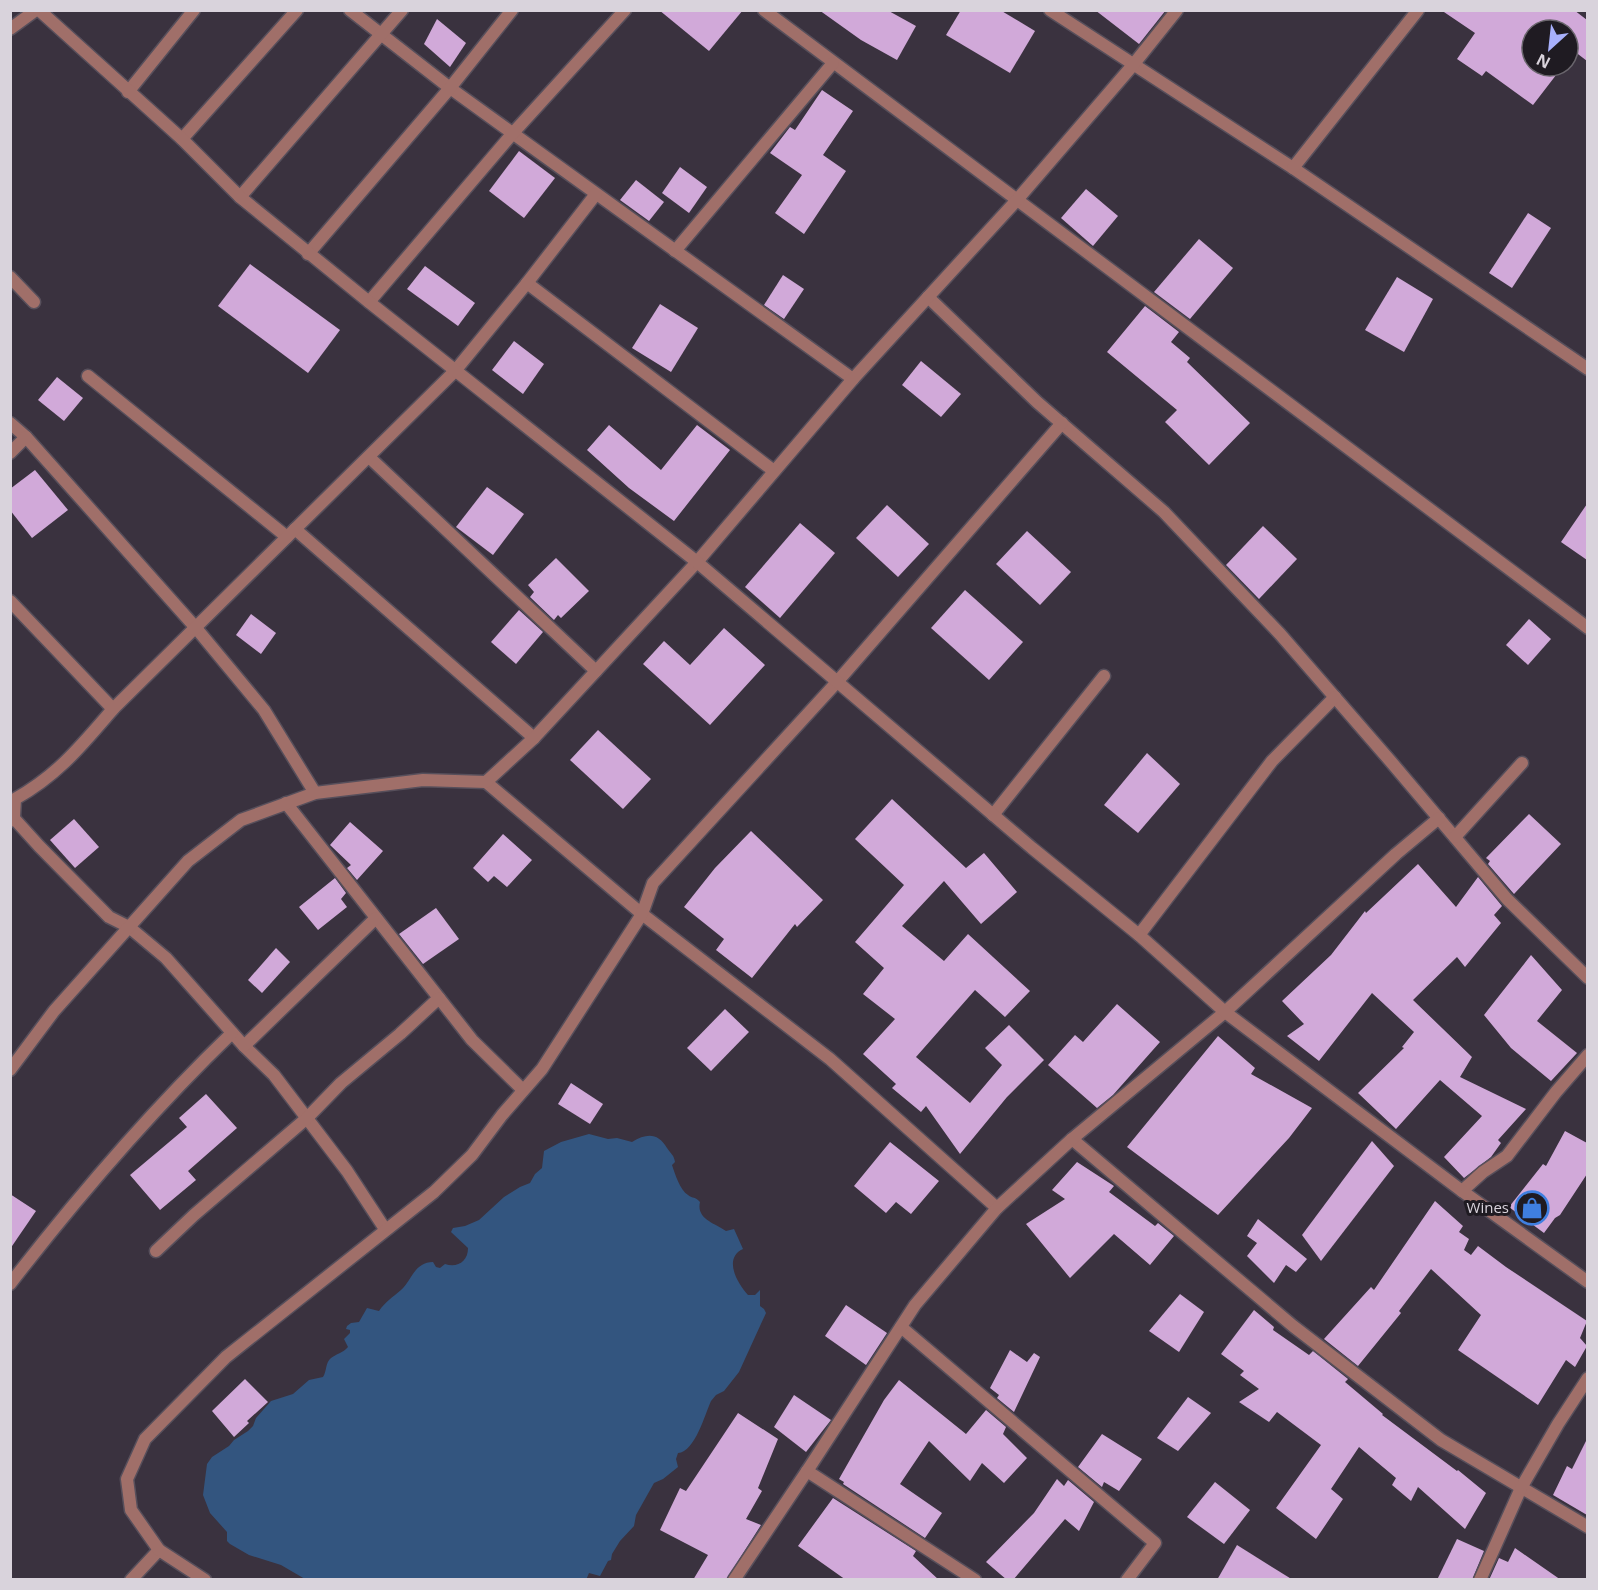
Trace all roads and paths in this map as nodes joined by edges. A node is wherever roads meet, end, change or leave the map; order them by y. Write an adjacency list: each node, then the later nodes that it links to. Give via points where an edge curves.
1 (38, 10): 12 (street); 17 (street)
2 (194, 10): 17 (street)
3 (297, 10): 19 (street)
4 (350, 10): 13 (street)
5 (402, 10): 13 (street)
6 (512, 10): 16 (street)
7 (626, 10): 18 (street)
8 (764, 10): 14 (street)
9 (1050, 10): 15 (street)
10 (1177, 10): 15 (street)
11 (1418, 10): 20 (street)
12 (10, 29)
13 (382, 35): 16 (street); 22 (street)
14 (833, 63): 23 (street); 24 (street)
15 (1133, 65): 20 (street); 23 (street)
16 (450, 88): 18 (street); 25 (street)
17 (128, 92): 19 (street)
18 (513, 133): 21 (street); 30 (street)
19 (182, 139): 22 (street)
20 (1293, 168): 31 (street)
21 (596, 194): 24 (street); 27 (street)
22 (240, 197): 25 (street)
23 (1016, 201): 28 (street); 45 (street)
24 (675, 251): 34 (street)
25 (308, 254): 30 (street)
26 (10, 277): 29 (street)
27 (527, 283): 32 (street); 40 (street)
28 (928, 297): 34 (street); 36 (street)
29 (34, 302)
30 (369, 302): 32 (street)
31 (1587, 369)
32 (455, 371): 39 (street); 42 (street)
33 (88, 376): 41 (street)
34 (853, 378): 40 (street)
35 (10, 423): 37 (street)
36 (1062, 423): 48 (street); 49 (street, via 1164,512)
37 (26, 437): 38 (street); 44 (street)
38 (10, 453)
39 (369, 457): 41 (street); 46 (street)
40 (774, 471): 42 (street)
41 (291, 533): 44 (street); 51 (street)
42 (697, 562): 46 (street); 48 (street)
43 (10, 601): 50 (street)
44 (196, 628): 50 (street); 54 (street, via 264,710)
45 (1587, 628)
46 (596, 671): 51 (street)
47 (1104, 676): 56 (street)
48 (837, 682): 56 (street); 60 (street, via 653,883)
49 (1335, 697): 58 (street); 63 (street, via 1272,761)
50 (113, 709): 57 (street, via 65,764 15,799)
51 (534, 738): 53 (street)
52 (1522, 763): 59 (street)
53 (486, 782): 54 (street, via 423,780); 60 (street)
54 (315, 793): 55 (street)
55 (286, 803): 61 (street); 62 (street, via 241,820 188,861)
56 (993, 815): 63 (street)
57 (12, 817): 62 (street, via 110,917)
58 (1439, 818): 59 (street); 66 (street)
59 (1455, 837): 64 (street, via 1507,898)
60 (642, 914): 71 (street, via 542,1069); 75 (street, via 830,1059)
61 (376, 918): 65 (street); 68 (street)
62 (129, 927): 67 (street, via 166,958); 70 (street, via 54,1011)
63 (1139, 935): 66 (street)
64 (1587, 978)
65 (439, 998): 71 (street, via 471,1040); 72 (street, via 341,1083)
66 (1225, 1012): 73 (street); 74 (street)
67 (232, 1033): 68 (street); 79 (street, via 109,1162)
68 (243, 1046): 72 (street, via 274,1075)
69 (1587, 1055): 74 (street, via 1507,1156)
70 (10, 1070)
71 (523, 1090): 76 (street, via 472,1155 434,1192)
72 (307, 1118): 76 (street); 77 (street)
73 (1072, 1139): 75 (street); 83 (street, via 1302,1333 1441,1440)
74 (1461, 1191): 78 (street)
75 (998, 1208): 80 (street, via 915,1305)
76 (385, 1229): 85 (street, via 226,1357 145,1439 127,1479 131,1510)
77 (156, 1251)
78 (1587, 1282)
79 (10, 1284)
80 (901, 1327): 82 (street); 90 (street, via 1155,1543)
81 (1587, 1378): 83 (street)
82 (807, 1471): 88 (street); 89 (street)
83 (1521, 1488): 84 (street); 91 (street)
84 (1587, 1527)
85 (159, 1550): 86 (street); 87 (street)
86 (131, 1580)
87 (205, 1580)
88 (734, 1580)
89 (975, 1580)
90 (1127, 1580)
91 (1480, 1580)

